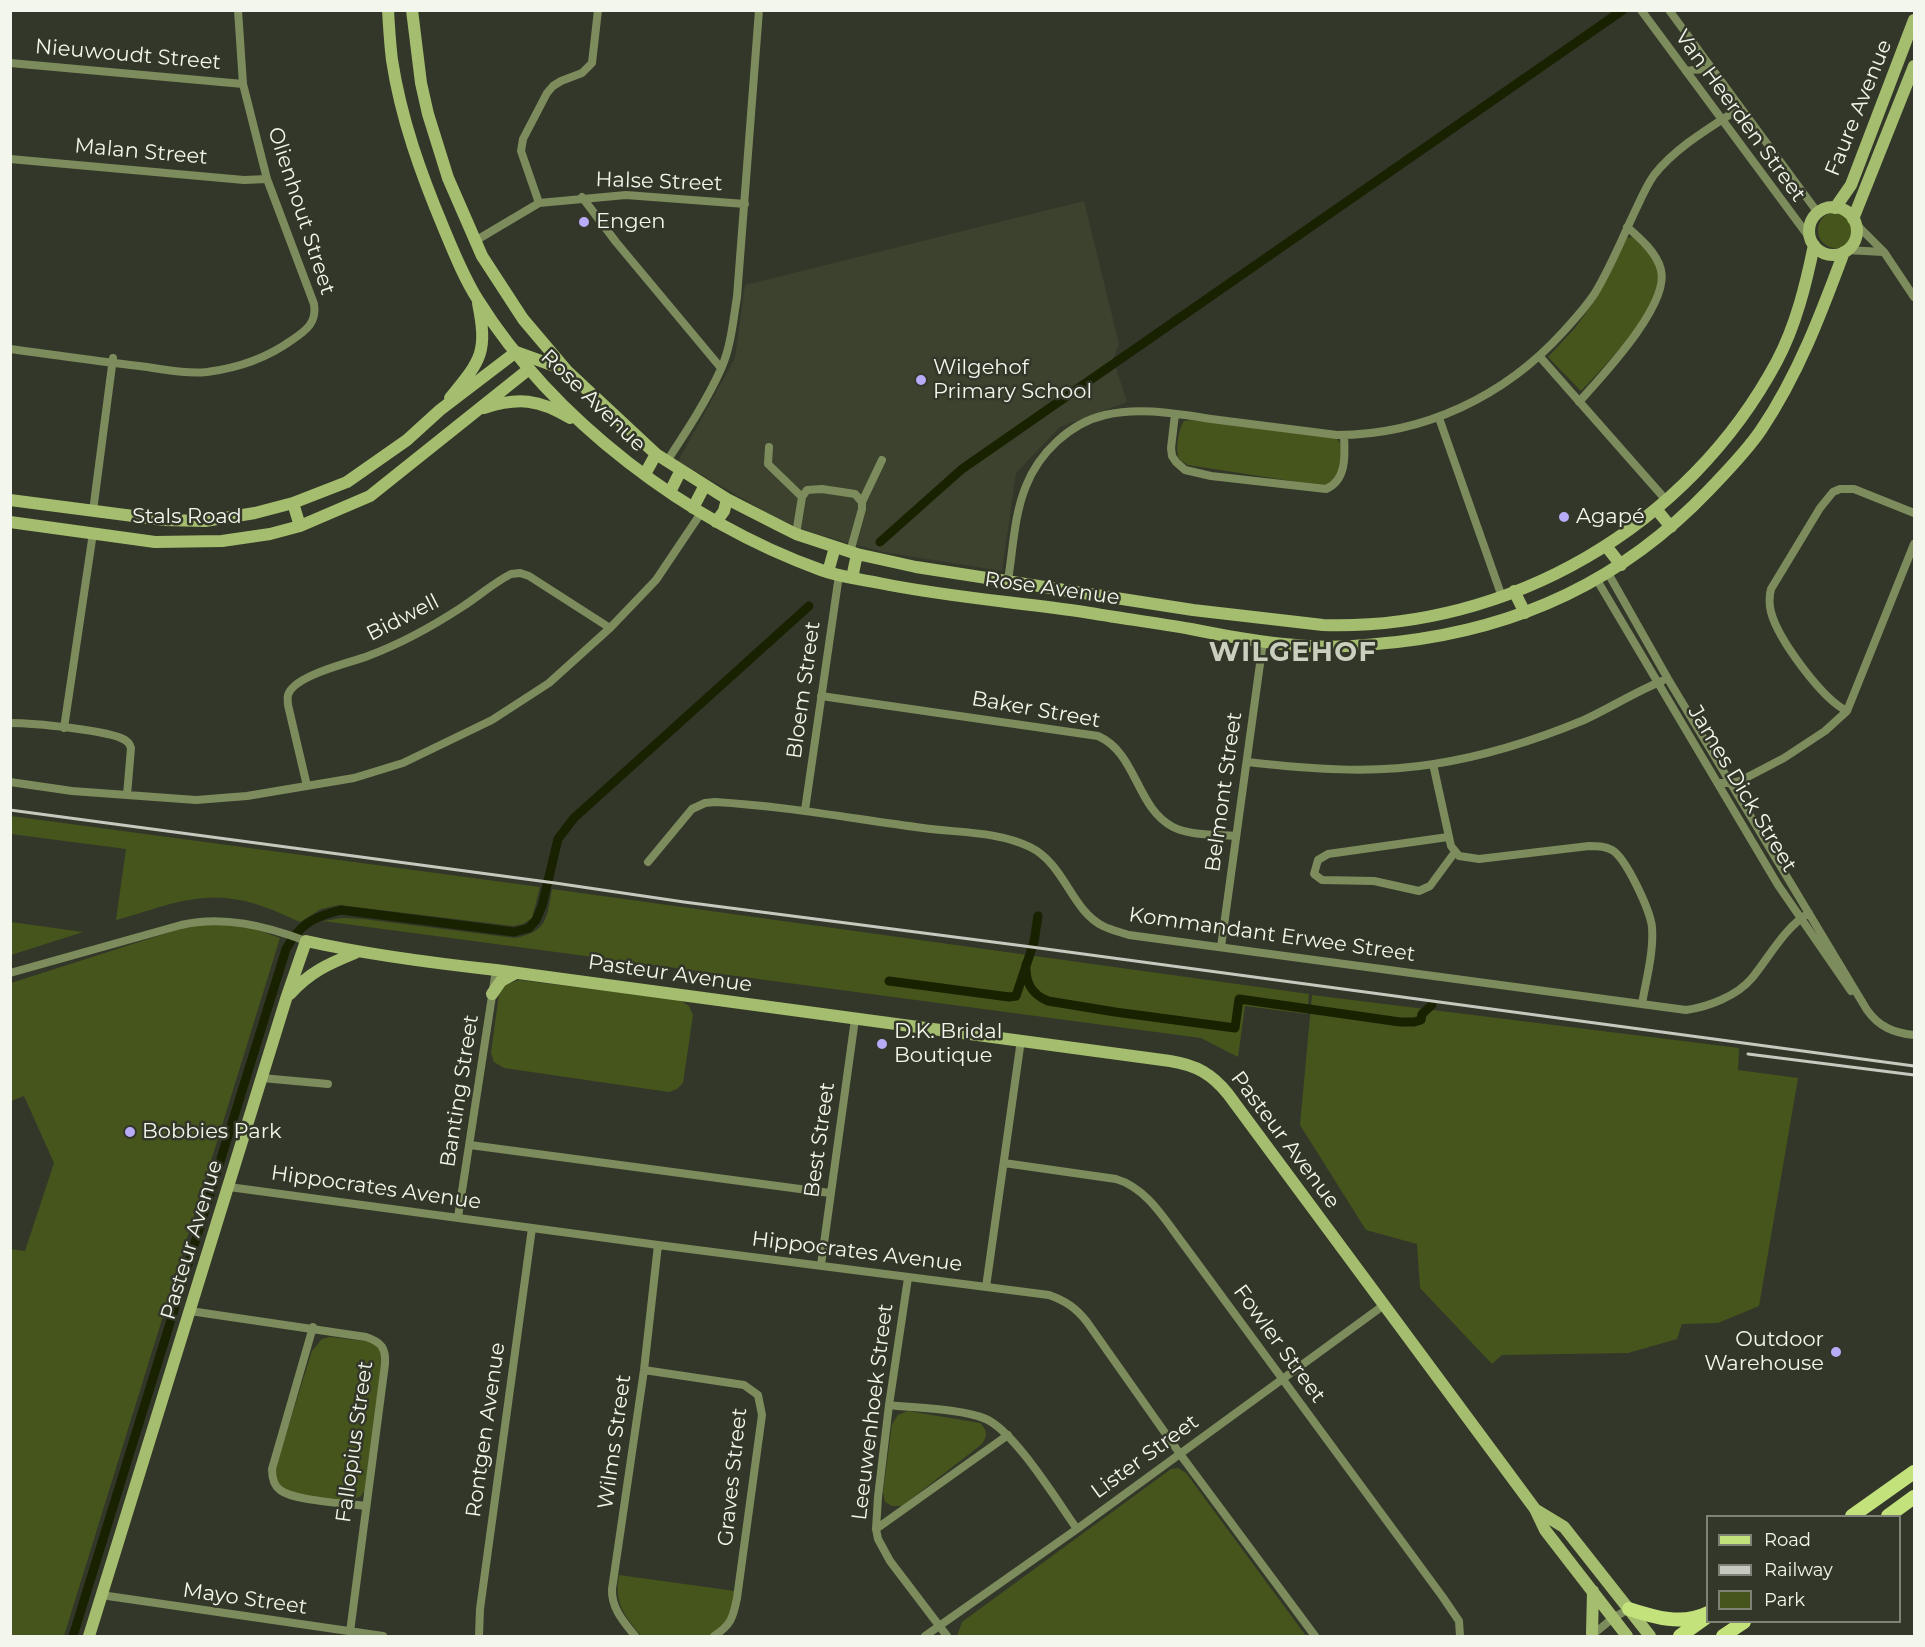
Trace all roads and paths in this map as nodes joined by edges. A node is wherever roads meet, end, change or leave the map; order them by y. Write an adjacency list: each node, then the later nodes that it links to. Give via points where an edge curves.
1 (238, 10): 13 (street, Olienhout Street)
2 (388, 10): 32 (street, Rose Avenue, via 392,58 420,170)
3 (412, 10): 27 (street, Rose Avenue, via 428,114 448,178)
4 (598, 10): 21 (street, via 592,63 582,73 553,86 523,139 521,151)
5 (759, 10): 22 (street)
6 (1641, 10): 11 (street, Van Heerden Street)
7 (1669, 10): 12 (street, Van Heerden Street)
8 (1914, 20): 14 (street, Faure Avenue)
9 (10, 63): 13 (street, Nieuwoudt Street)
10 (1914, 66): 15 (street, Faure Avenue)
11 (1686, 71): 12 (street, via 1707,70); 17 (street, Van Heerden Street)
12 (1715, 75): 16 (street, Van Heerden Street)
13 (243, 84): 19 (street, Olienhout Street)
14 (1882, 102): 15 (street); 23 (street, Faure Avenue, via 1851,185)
15 (1898, 105): 25 (street, Faure Avenue)
16 (1740, 108): 17 (street); 24 (street, Van Heerden Street)
17 (1721, 120): 26 (street, via 1654,176); 28 (street, Van Heerden Street)
18 (10, 159): 19 (street, Malan Street)
19 (267, 179): 37 (street, Olienhout Street, via 314,304 309,327 263,357 218,370 191,372)
20 (582, 197): 21 (street, Halse Street); 22 (street, Halse Street, via 626,195); 39 (street)
21 (539, 202): 27 (street, Halse Street)
22 (745, 204): 39 (street, via 738,297)
23 (1835, 208): 24 (street); 25 (street, via 1844,210)
24 (1818, 213): 28 (street, via 1810,223)
25 (1855, 222): 29 (street, via 1855,239); 30 (street)
26 (1627, 226): 36 (street, via 1594,294); 41 (street, via 1649,248 1659,263 1662,278 1640,329)
27 (475, 241): 33 (street, Rose Avenue)
28 (1813, 243): 29 (street, via 1824,253); 54 (street, Rose Avenue, via 1804,292 1778,360 1740,420)
29 (1845, 251): 30 (street); 62 (street, Rose Avenue, via 1811,341 1776,405 1759,433)
30 (1884, 252): 31 (street)
31 (1914, 297)
32 (477, 299): 35 (street, Rose Avenue); 42 (street, via 483,334 480,358)
33 (523, 319): 38 (street); 40 (street, Rose Avenue)
34 (10, 349): 37 (street, Olienhout Street)
35 (516, 352): 38 (street, Rose Avenue); 42 (street, Stals Road)
36 (1540, 357): 41 (street); 45 (street, via 1502,386)
37 (113, 361): 64 (street)
38 (531, 363): 40 (street); 43 (street, Stals Road); 46 (street, Rose Avenue)
39 (721, 368): 49 (street, via 694,419)
40 (567, 371): 49 (street, Rose Avenue)
41 (1579, 402): 59 (street)
42 (440, 410): 61 (street, Stals Road, via 347,482)
43 (476, 411): 46 (street, via 531,401 552,407); 70 (street, Stals Road, via 370,496)
44 (1175, 414): 47 (street); 47 (street, via 1171,448 1176,462 1185,470 1211,476 1326,489 1339,480 1343,468); 86 (street, via 1104,415 1076,428 1048,449 1026,484)
45 (1439, 418): 47 (street, via 1392,430); 90 (street)
46 (587, 428): 52 (street, Rose Avenue)
47 (1344, 435)
48 (769, 447): 56 (street, via 768,464)
49 (661, 458): 51 (street, Rose Avenue); 52 (street)
50 (882, 460): 60 (street)
51 (681, 470): 53 (street, Rose Avenue); 55 (street)
52 (645, 474): 55 (street, Rose Avenue)
53 (705, 485): 57 (street, Rose Avenue); 65 (street)
54 (1679, 489): 59 (street, Rose Avenue); 62 (street)
55 (670, 492): 65 (street, Rose Avenue)
56 (802, 497): 60 (street, via 807,490 822,489 855,494); 74 (street)
57 (727, 499): 69 (street); 74 (street, Rose Avenue)
58 (10, 500): 64 (street, Stals Road)
59 (1666, 500): 63 (street, Rose Avenue)
60 (862, 502): 79 (street)
61 (293, 503): 66 (street, Stals Road, via 205,521); 70 (street)
62 (1693, 507): 71 (street, Rose Avenue)
63 (1656, 509): 71 (street); 77 (street, Rose Avenue)
64 (87, 510): 66 (street, Stals Road); 72 (street)
65 (697, 510): 69 (street, Rose Avenue); 98 (street, via 656,580)
66 (108, 513): 75 (street)
67 (1914, 513): 104 (street, via 1854,489 1833,492 1771,589 1769,603 1775,624 1798,662 1831,702)
68 (10, 522): 72 (street, Stals Road)
69 (716, 522): 82 (street, Rose Avenue)
70 (300, 526): 75 (street, Stals Road, via 222,541 155,542)
71 (1671, 527): 80 (street, Rose Avenue)
72 (79, 531): 73 (street, Stals Road)
73 (93, 533): 75 (street, Stals Road); 106 (street)
74 (796, 534): 78 (street, Rose Avenue)
75 (106, 535)
76 (1914, 544): 104 (street)
77 (1606, 546): 80 (street); 81 (street, Rose Avenue)
78 (835, 547): 79 (street, Rose Avenue); 82 (street)
79 (853, 553): 84 (street); 85 (street, Rose Avenue)
80 (1621, 565): 83 (street, Rose Avenue)
81 (1570, 568): 88 (street); 89 (street, Rose Avenue)
82 (834, 573): 84 (street, Rose Avenue); 103 (street, Bloem Street)
83 (1602, 576): 88 (street, Rose Avenue); 101 (street, James Dick Street); 102 (street, James Dick Street)
84 (852, 578): 91 (street, Rose Avenue)
85 (992, 578): 86 (street, Rose Avenue); 91 (street)
86 (1008, 580): 87 (street, Rose Avenue)
87 (1023, 582): 93 (street); 95 (street, Rose Avenue)
88 (1582, 588): 94 (street, Rose Avenue)
89 (1514, 591): 90 (street, Rose Avenue); 94 (street)
90 (1502, 597): 92 (street, Rose Avenue)
91 (989, 600): 93 (street, Rose Avenue)
92 (1488, 602): 96 (street, Rose Avenue, via 1391,622 1344,626); 97 (street)
93 (1020, 603): 99 (street, Rose Avenue)
94 (1525, 613): 97 (street, Rose Avenue)
95 (1253, 618): 96 (street, Rose Avenue); 99 (street)
96 (1285, 621): 100 (street)
97 (1495, 623): 100 (street, Rose Avenue, via 1434,638 1382,644)
98 (610, 628): 112 (street, via 549,683 492,720 403,763 354,778); 112 (street, Bidwell, via 529,576 511,574 399,642 304,679 291,690 288,705)
99 (1257, 641): 100 (street, Rose Avenue); 107 (street, Belmont Street)
100 (1282, 644)
101 (1668, 679): 102 (street); 111 (street, James Dick Street)
102 (1657, 683): 108 (street, via 1613,707 1551,732); 110 (street, James Dick Street)
103 (822, 696): 114 (street, Bloem Street); 115 (street, Baker Street, via 1098,736 1119,751 1155,813 1164,821 1180,830)
104 (1847, 711): 111 (street, via 1784,758)
105 (10, 723): 106 (street)
106 (64, 728): 113 (street, via 115,736 129,743)
107 (1246, 762): 108 (street, via 1328,770); 115 (street, Belmont Street)
108 (1433, 764): 116 (street)
109 (10, 782): 113 (street)
110 (1718, 783): 111 (street); 120 (street, James Dick Street)
111 (1732, 783): 119 (street, James Dick Street)
112 (307, 786): 113 (street, via 196,800)
113 (127, 795)
114 (805, 810): 118 (street, Kommandant Erwee Street, via 705,803 687,814); 122 (street, Kommandant Erwee Street, via 1004,837 1033,848 1056,866 1077,900 1102,926 1128,935)
115 (1236, 836): 122 (street, Belmont Street)
116 (1448, 837): 117 (street); 117 (street, via 1328,854 1318,860 1314,874 1322,880 1374,882 1419,891 1430,886)
117 (1455, 852): 131 (street, via 1479,859 1589,846 1617,854 1640,893 1652,928)
118 (648, 862)
119 (1809, 912): 120 (street, Kommandant Erwee Street); 132 (street, James Dick Street)
120 (1800, 918): 131 (street, Kommandant Erwee Street, via 1751,979 1735,992 1686,1010); 132 (street, James Dick Street)
121 (305, 941): 123 (street, Pasteur Avenue); 124 (street, via 240,923 208,920); 130 (street, Pasteur Avenue)
122 (1221, 947): 131 (street, Kommandant Erwee Street)
123 (357, 952): 125 (street, Pasteur Avenue); 130 (street, via 308,976)
124 (38, 964): 126 (street); 128 (street)
125 (496, 970): 127 (street, Pasteur Avenue); 129 (street, Banting Street)
126 (10, 973)
127 (517, 973): 129 (street, via 501,981); 133 (street, Pasteur Avenue)
128 (10, 978)
129 (492, 994): 138 (street, Banting Street)
130 (286, 999): 136 (street, Pasteur Avenue)
131 (1642, 1005)
132 (1867, 1010): 134 (street, James Dick Street, via 1883,1027)
133 (855, 1019): 135 (street, Pasteur Avenue); 141 (street, Best Street)
134 (1914, 1035)
135 (1021, 1040): 139 (street); 148 (street, Pasteur Avenue, via 1184,1063 1206,1072 1228,1094)
136 (262, 1078): 137 (street); 140 (street, Pasteur Avenue)
137 (328, 1084)
138 (470, 1145): 141 (street); 142 (street, Banting Street)
139 (1005, 1163): 147 (street); 152 (street, Fowler Street, via 1116,1179 1138,1189)
140 (229, 1187): 142 (street, Hippocrates Avenue); 149 (street, Pasteur Avenue)
141 (830, 1193): 145 (street, Best Street)
142 (458, 1217): 143 (street, Hippocrates Avenue)
143 (531, 1228): 144 (street, Hippocrates Avenue); 177 (street, Rontgen Avenue)
144 (658, 1245): 145 (street, Hippocrates Avenue); 151 (street, Wilms Street)
145 (821, 1265): 146 (street, Hippocrates Avenue)
146 (908, 1278): 147 (street, Hippocrates Avenue); 153 (street, Leeuwenhoek Street)
147 (986, 1287): 155 (street, Hippocrates Avenue, via 1049,1295 1076,1309)
148 (1384, 1305): 152 (street, Lister Street); 159 (street, Pasteur Avenue)
149 (190, 1311): 150 (street, Fallopius Street); 165 (street, Pasteur Avenue)
150 (313, 1328): 158 (street, Fallopius Street, via 376,1340 385,1352); 158 (street, via 272,1477 275,1485 287,1494)
151 (644, 1370): 178 (street, Wilms Street, via 612,1595 616,1609); 179 (street, Graves Street, via 744,1385 758,1395 762,1415 734,1616 727,1628)
152 (1282, 1379): 155 (street, Lister Street); 183 (street, Fowler Street, via 1456,1616)
153 (889, 1405): 154 (street, via 977,1416); 162 (street, Leeuwenhoek Street)
154 (1008, 1435): 162 (street); 163 (street)
155 (1180, 1454): 163 (street, Lister Street); 182 (street, Hippocrates Avenue)
156 (1914, 1472): 160 (main road)
157 (1914, 1497): 161 (main road)
158 (365, 1506): 173 (street, Fallopius Street)
159 (1535, 1509): 164 (street, Pasteur Avenue, via 1545,1530); 166 (street, Pasteur Avenue, via 1564,1527)
160 (1853, 1515)
161 (1889, 1515)
162 (876, 1529): 172 (street, Leeuwenhoek Street, via 890,1561)
163 (1077, 1529): 172 (street, Lister Street)
164 (1593, 1591): 169 (street, Pasteur Avenue); 174 (street)
165 (102, 1595): 173 (street, Mayo Street); 175 (street, Pasteur Avenue)
166 (1629, 1609): 167 (main road, via 1666,1620); 169 (street); 185 (street, Pasteur Avenue)
167 (1706, 1615)
168 (1706, 1616): 186 (main road)
169 (1613, 1618): 174 (street); 184 (street, Pasteur Avenue)
170 (1742, 1623): 187 (main road)
171 (1743, 1623): 188 (main road)
172 (939, 1625): 180 (street, Lister Street); 181 (street, Leeuwenhoek Street)
173 (350, 1632): 176 (street, Mayo Street)
174 (1591, 1635)
175 (89, 1636)
176 (382, 1636)
177 (479, 1636)
178 (634, 1636)
179 (714, 1636)
180 (925, 1636)
181 (947, 1636)
182 (1315, 1636)
183 (1460, 1636)
184 (1627, 1636)
185 (1650, 1636)
186 (1680, 1636)
187 (1723, 1636)
188 (1730, 1636)

